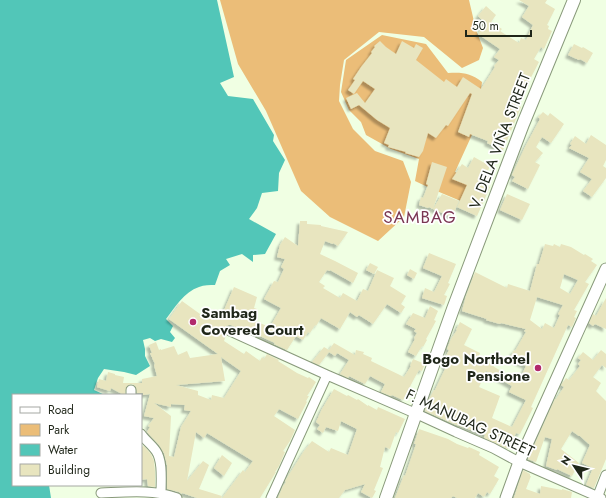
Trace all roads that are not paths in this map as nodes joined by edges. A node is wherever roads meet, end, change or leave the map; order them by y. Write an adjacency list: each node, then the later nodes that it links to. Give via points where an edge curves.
1 (574, 0): 5 (main road, V. DELA VIÑA STREET, via 523,124 453,309)
2 (606, 269): 7 (street)
3 (230, 331): 4 (street, F. MANUBAG STREET)
4 (327, 375): 5 (street, F. MANUBAG STREET); 13 (street)
5 (417, 414): 7 (street, F. MANUBAG STREET); 14 (main road, V. DELA VIÑA STREET)
6 (142, 436): 10 (street, via 159,456)
7 (518, 462): 11 (street, F. MANUBAG STREET); 15 (street)
8 (606, 475): 11 (street)
9 (101, 493): 10 (street)
10 (162, 494): 12 (street)
11 (598, 497)
12 (177, 498)
13 (271, 498)
14 (386, 498)
15 (506, 498)

